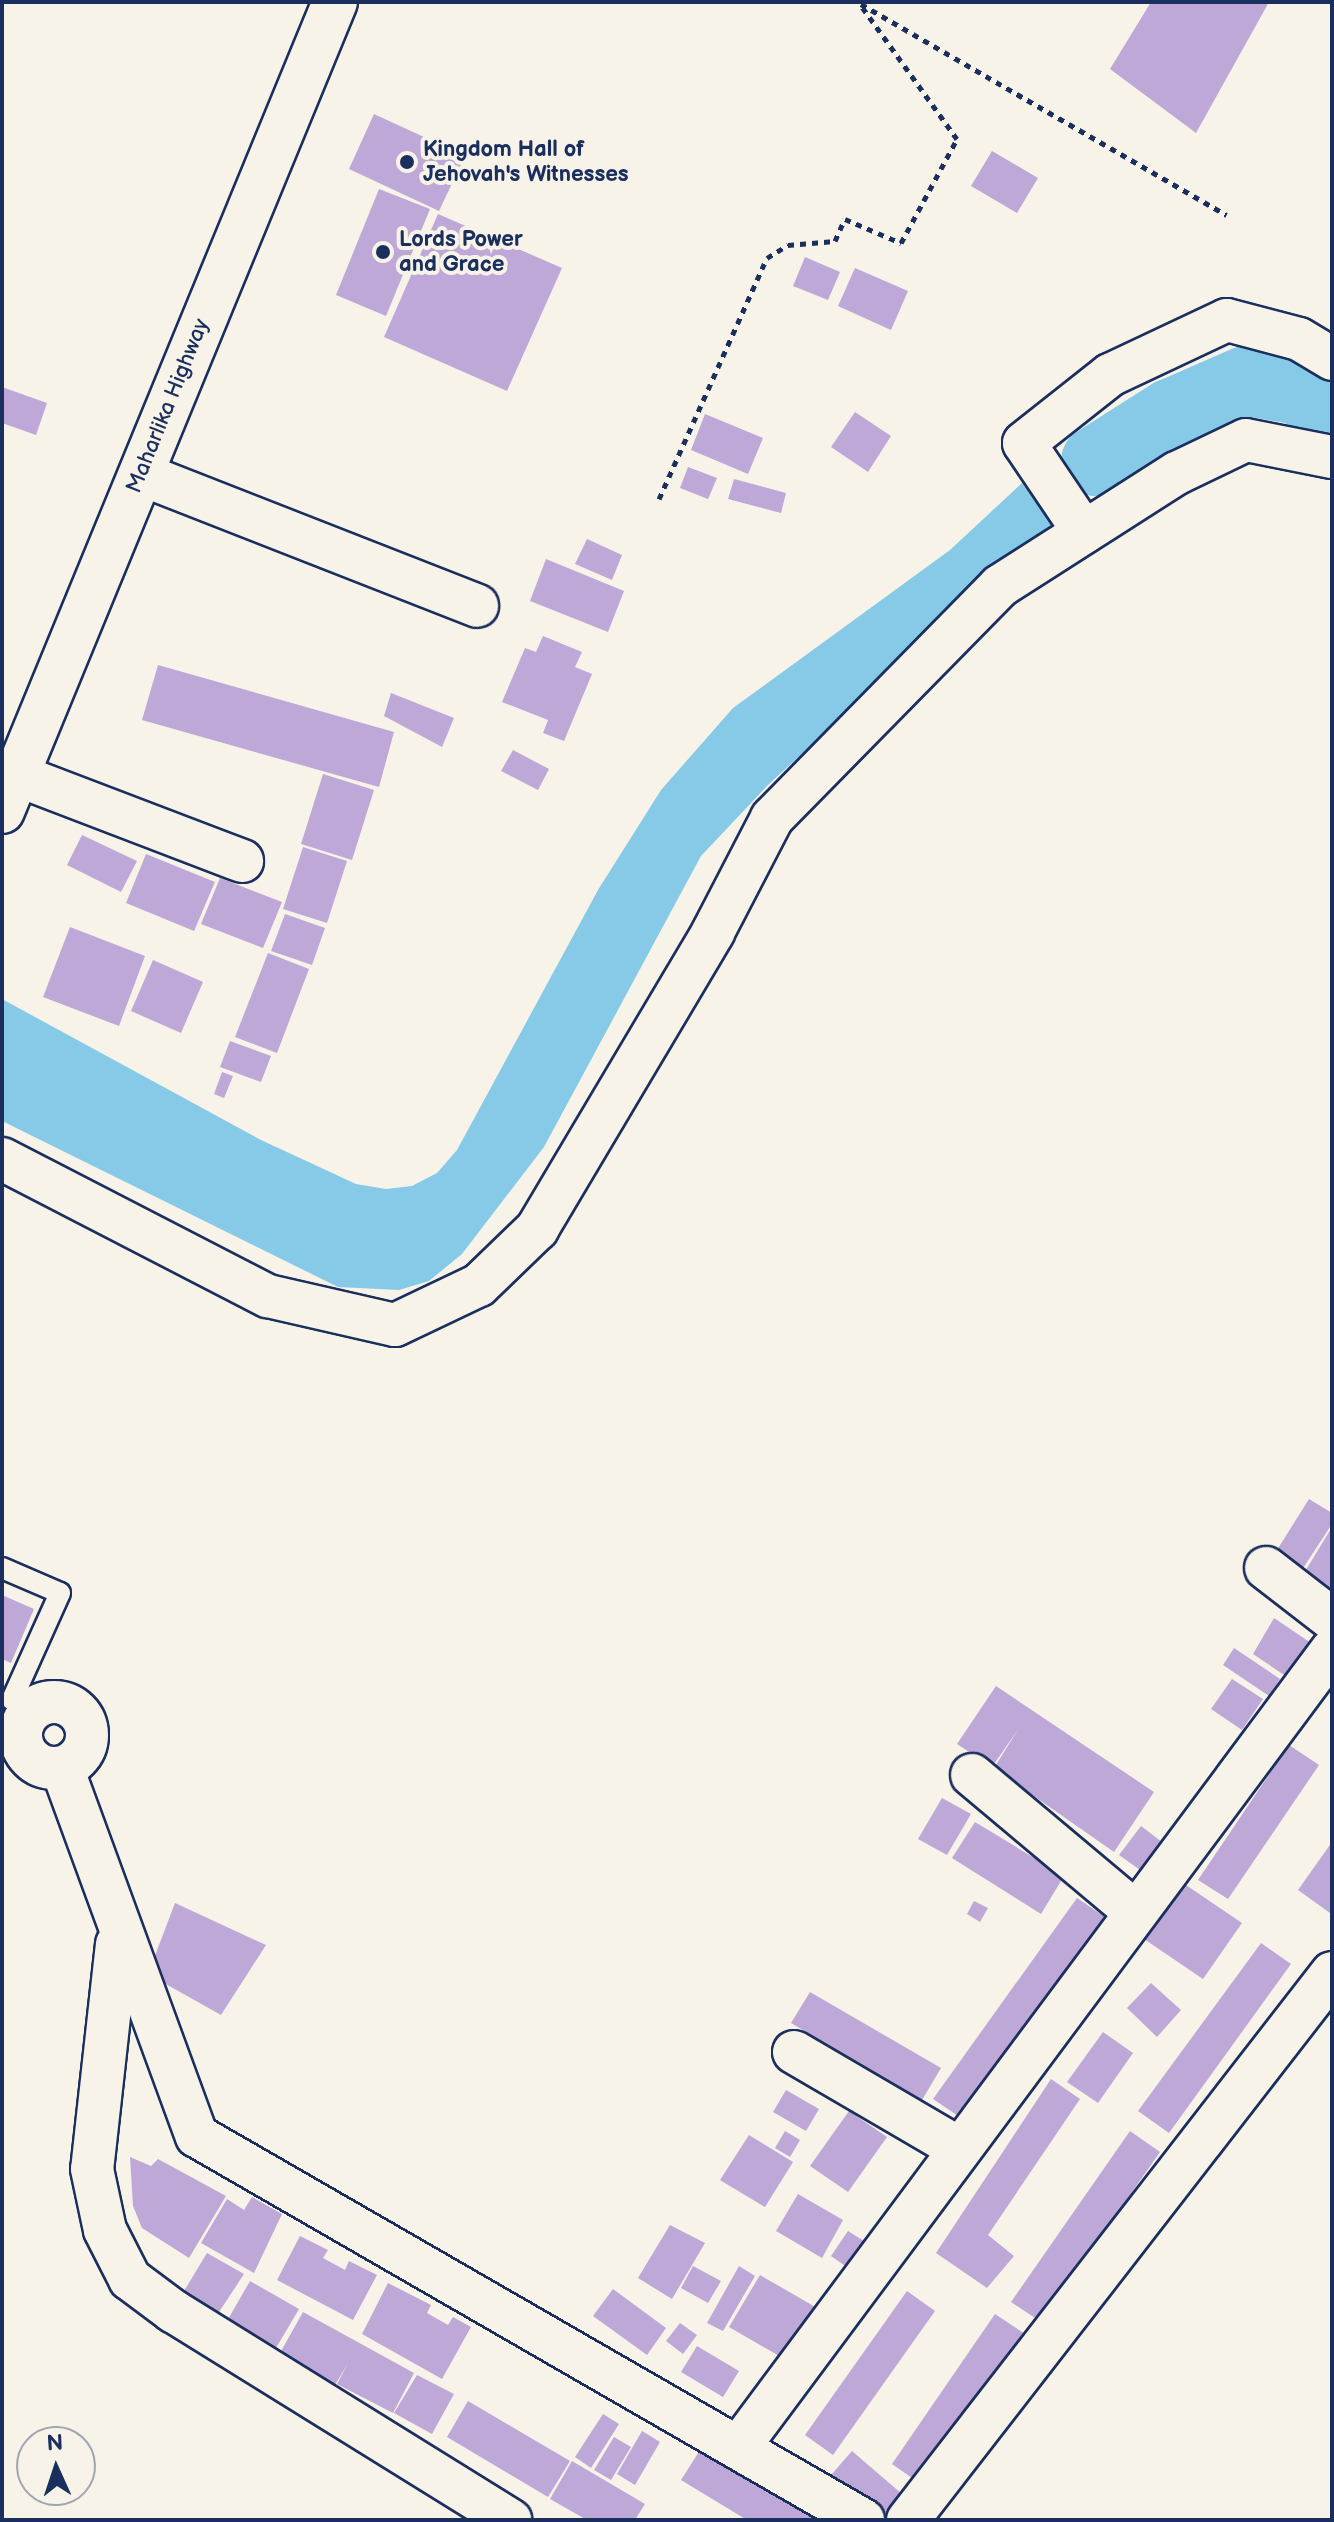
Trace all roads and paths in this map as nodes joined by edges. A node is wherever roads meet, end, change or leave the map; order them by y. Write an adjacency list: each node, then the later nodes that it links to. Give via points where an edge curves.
1 (335, 2): 6 (highway, Maharlika Highway)
2 (858, 3): 3 (path); 7 (path, via 957,139 901,243 845,219 835,241 788,245 767,258)
3 (1227, 215)
4 (1332, 359): 8 (street, via 1299,339 1227,320 1110,375 1024,443)
5 (1332, 457): 8 (street, via 1246,440 1177,473)
6 (141, 474): 9 (street); 10 (highway, Maharlika Highway)
7 (659, 499)
8 (1084, 532): 12 (street, via 1000,586 772,818 713,932 537,1229 479,1285 395,1325 268,1296)
9 (477, 606)
10 (9, 793): 11 (street)
11 (242, 861)
12 (2, 1159)
13 (2, 1568): 17 (lane, via 60,1593)
14 (1266, 1568): 15 (street)
15 (1332, 1619)
16 (1332, 1650): 20 (street)
17 (13, 1705): 18 (street, via 25,1751 40,1765); 18 (street, via 61,1702 80,1714 86,1746)
18 (62, 1768): 21 (street)
19 (972, 1775): 20 (street)
20 (1134, 1911): 24 (street)
21 (118, 1925): 25 (street, via 197,2136); 26 (street, via 114,2007 92,2169 105,2230 130,2279 182,2317)
22 (1328, 1986): 28 (street)
23 (794, 2052): 24 (street)
24 (960, 2149): 25 (street)
25 (738, 2448): 27 (street)
26 (510, 2520)
27 (863, 2520)
28 (908, 2520)

